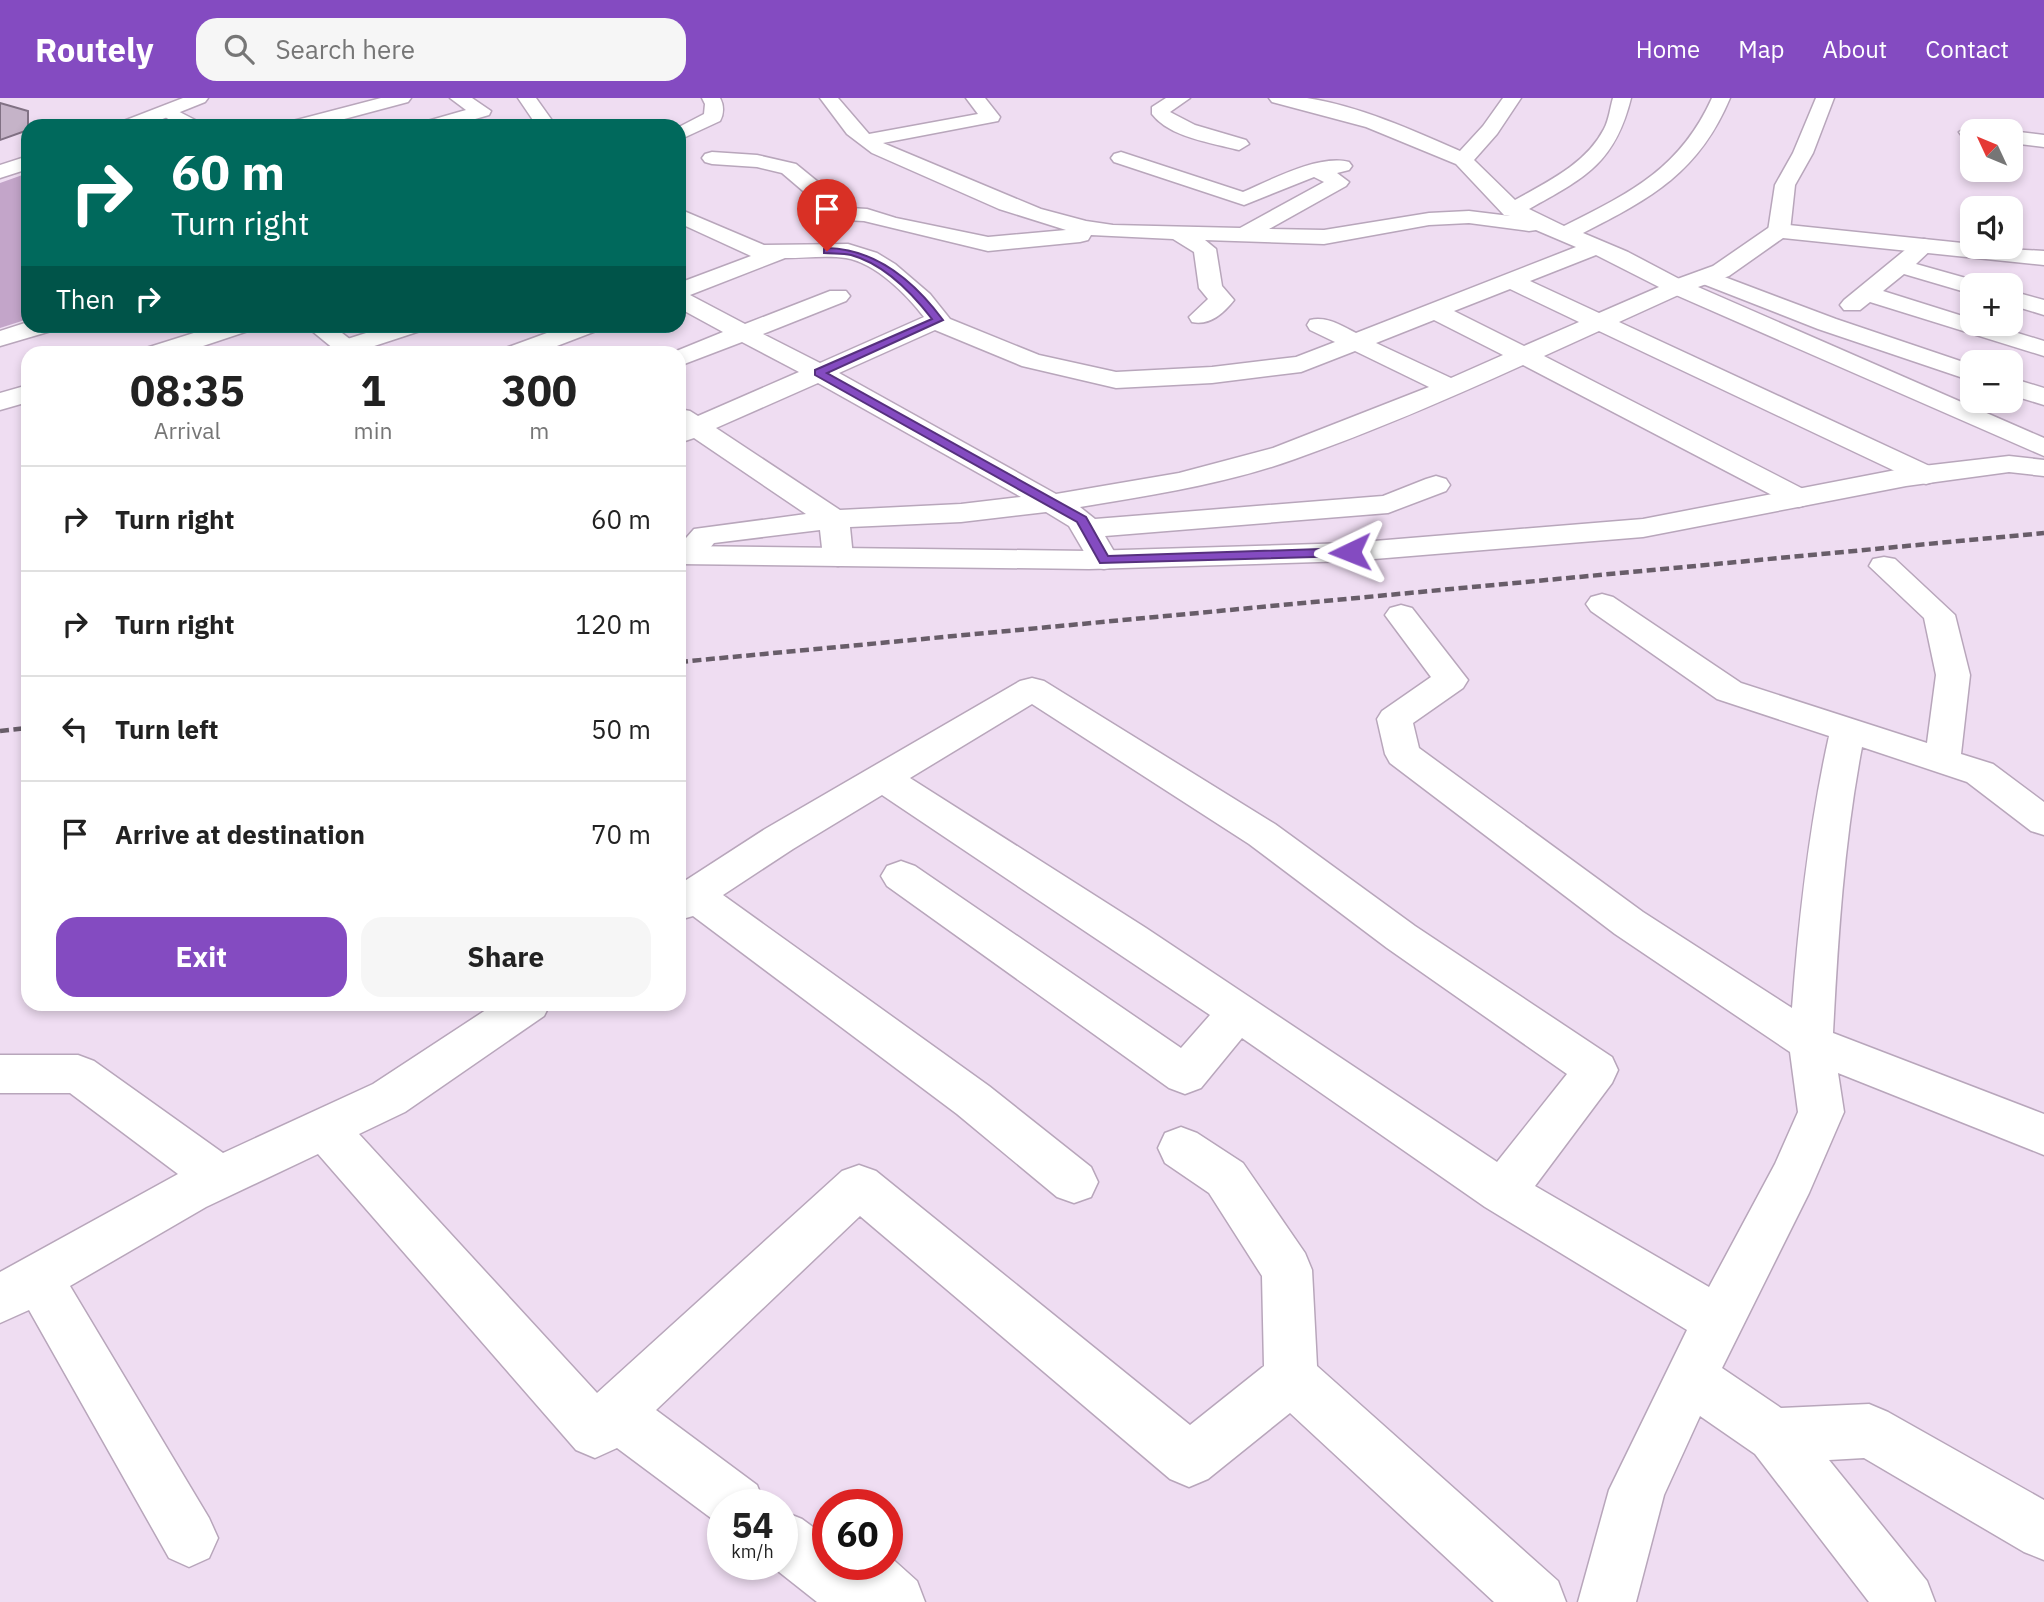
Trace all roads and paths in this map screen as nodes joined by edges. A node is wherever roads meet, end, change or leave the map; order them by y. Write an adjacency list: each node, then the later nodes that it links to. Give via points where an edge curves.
1 (199, 98): 14 (street)
2 (402, 98): 15 (street)
3 (459, 98): 20 (street, via 482,111)
4 (527, 98): 21 (street)
5 (711, 98): 22 (street, via 713,117)
6 (829, 98): 24 (street, via 841,117)
7 (975, 98): 24 (street, via 991,117)
8 (1181, 98): 26 (street, via 1161,107 1161,114 1195,131)
9 (1278, 98): 29 (street, via 1317,106)
10 (1512, 98): 29 (street)
11 (1622, 98): 37 (street, via 1613,130 1595,156 1570,177)
12 (1721, 98): 39 (street, via 1682,164 1633,199)
13 (1825, 98): 41 (street, via 1785,185)
14 (166, 111): 16 (street); 17 (street)
15 (335, 116): 18 (street); 19 (street)
16 (146, 119)
17 (180, 119)
18 (323, 119)
19 (340, 119)
20 (455, 119)
21 (542, 119)
22 (686, 130)
23 (2023, 138): 25 (street)
24 (866, 140): 43 (street, via 998,201 1073,226)
25 (2044, 141)
26 (1239, 144)
27 (712, 158): 43 (street, via 789,168 844,214 867,215 988,244)
28 (1121, 158): 34 (street)
29 (1463, 160): 37 (street)
30 (21, 164): 33 (street)
31 (1342, 166): 32 (street)
32 (1317, 170): 34 (street, via 1244,199); 44 (street, via 1339,182)
33 (0, 172)
34 (1199, 184): 35 (street)
35 (1176, 194)
36 (1151, 209): 40 (street)
37 (1512, 211): 39 (street)
38 (686, 218): 47 (street, via 762,251)
39 (1551, 230): 44 (street, via 1469,216 1324,237); 46 (street)
40 (1141, 231): 42 (street); 43 (street)
41 (1779, 231): 45 (street); 50 (street)
42 (1178, 232): 44 (street); 61 (street, via 1205,248 1211,288 1222,300)
43 (1114, 233)
44 (1244, 233)
45 (1924, 246): 48 (street); 49 (street)
46 (1595, 247): 51 (street); 53 (street)
47 (785, 251): 54 (street); 63 (street, via 848,251 869,258 922,299)
48 (2044, 258)
49 (1900, 267): 52 (street); 55 (street)
50 (1716, 272): 53 (street); 62 (street)
51 (1510, 280): 60 (street); 64 (street)
52 (1960, 284)
53 (1677, 287): 64 (street); 75 (street)
54 (686, 288)
55 (1867, 294): 62 (street); 81 (street)
56 (838, 296): 67 (street)
57 (2023, 302): 59 (street)
58 (686, 303): 67 (street)
59 (2044, 308)
60 (1433, 310): 74 (street); 83 (street)
61 (1201, 317)
62 (1836, 317): 75 (street); 84 (street)
63 (938, 320): 74 (street, via 1031,361 1115,380 1301,364); 85 (street)
64 (1601, 322): 83 (street); 95 (street)
65 (1319, 325): 74 (street)
66 (21, 332): 73 (street)
67 (742, 332): 82 (street); 85 (street)
68 (217, 333): 76 (street)
69 (328, 333): 77 (street)
70 (394, 333): 78 (street)
71 (544, 333): 79 (street)
72 (550, 333): 80 (street)
73 (0, 339)
74 (1360, 342): 86 (street)
75 (1802, 342): 93 (street)
76 (177, 346)
77 (346, 346)
78 (362, 346)
79 (524, 346)
80 (572, 346)
81 (2044, 349)
82 (686, 355)
83 (1525, 356): 86 (street); 97 (street)
84 (1960, 368)
85 (819, 373): 91 (street); 98 (street)
86 (1451, 388): 98 (street, via 1283,454 1180,481)
87 (2023, 390): 89 (street)
88 (21, 395): 90 (street)
89 (2044, 397)
90 (0, 402)
91 (686, 426)
92 (686, 427): 99 (street)
93 (2044, 448)
94 (2044, 468): 95 (street, via 2009,464)
95 (1926, 475): 97 (street)
96 (1436, 485): 100 (street, via 1388,504)
97 (1799, 498): 104 (street, via 1643,528 1350,552)
98 (1051, 502): 99 (street, via 961,513); 100 (street, via 1081,520)
99 (834, 519): 101 (street, via 705,535); 103 (street)
100 (1087, 529): 104 (street)
101 (686, 552)
102 (686, 555): 103 (street)
103 (838, 557): 104 (street)
104 (1104, 560)
105 (1884, 566): 109 (street, via 1939,615 1953,675)
106 (1602, 604): 108 (street, via 1729,691)
107 (1401, 615): 118 (street, via 1451,680 1394,719 1403,754 1629,923)
108 (1848, 730): 109 (street); 118 (street, via 1835,793)
109 (1942, 761): 110 (street)
110 (1980, 774): 112 (street); 113 (street)
111 (882, 777): 115 (street); 117 (street); 125 (street, via 1032,689 1262,834 1401,937 1596,1070)
112 (2044, 794)
113 (2044, 821)
114 (901, 876): 117 (street, via 1185,1075)
115 (687, 900): 124 (street, via 973,1100)
116 (519, 1011): 120 (street, via 389,1098)
117 (1238, 1012): 125 (street)
118 (1811, 1043): 121 (street); 127 (street, via 1821,1112)
119 (0, 1074): 123 (street, via 78,1074)
120 (324, 1128): 123 (street); 130 (street, via 595,1431)
121 (2044, 1135)
122 (1181, 1148): 128 (street, via 1226,1178 1287,1270)
123 (220, 1178): 126 (street)
124 (1074, 1182)
125 (1502, 1192): 127 (street)
126 (19, 1288): 134 (street)
127 (1718, 1321): 129 (street)
128 (1291, 1378): 130 (street, via 1189,1460 859,1186); 137 (street)
129 (1690, 1378): 131 (street); 138 (street, via 1637,1490)
130 (615, 1413): 132 (street)
131 (1774, 1435): 133 (street, via 1869,1432); 139 (street)
132 (716, 1489)
133 (2044, 1532)
134 (189, 1538)
135 (798, 1550): 136 (street)
136 (870, 1600)
137 (1537, 1602)
138 (1607, 1602)
139 (1906, 1602)

